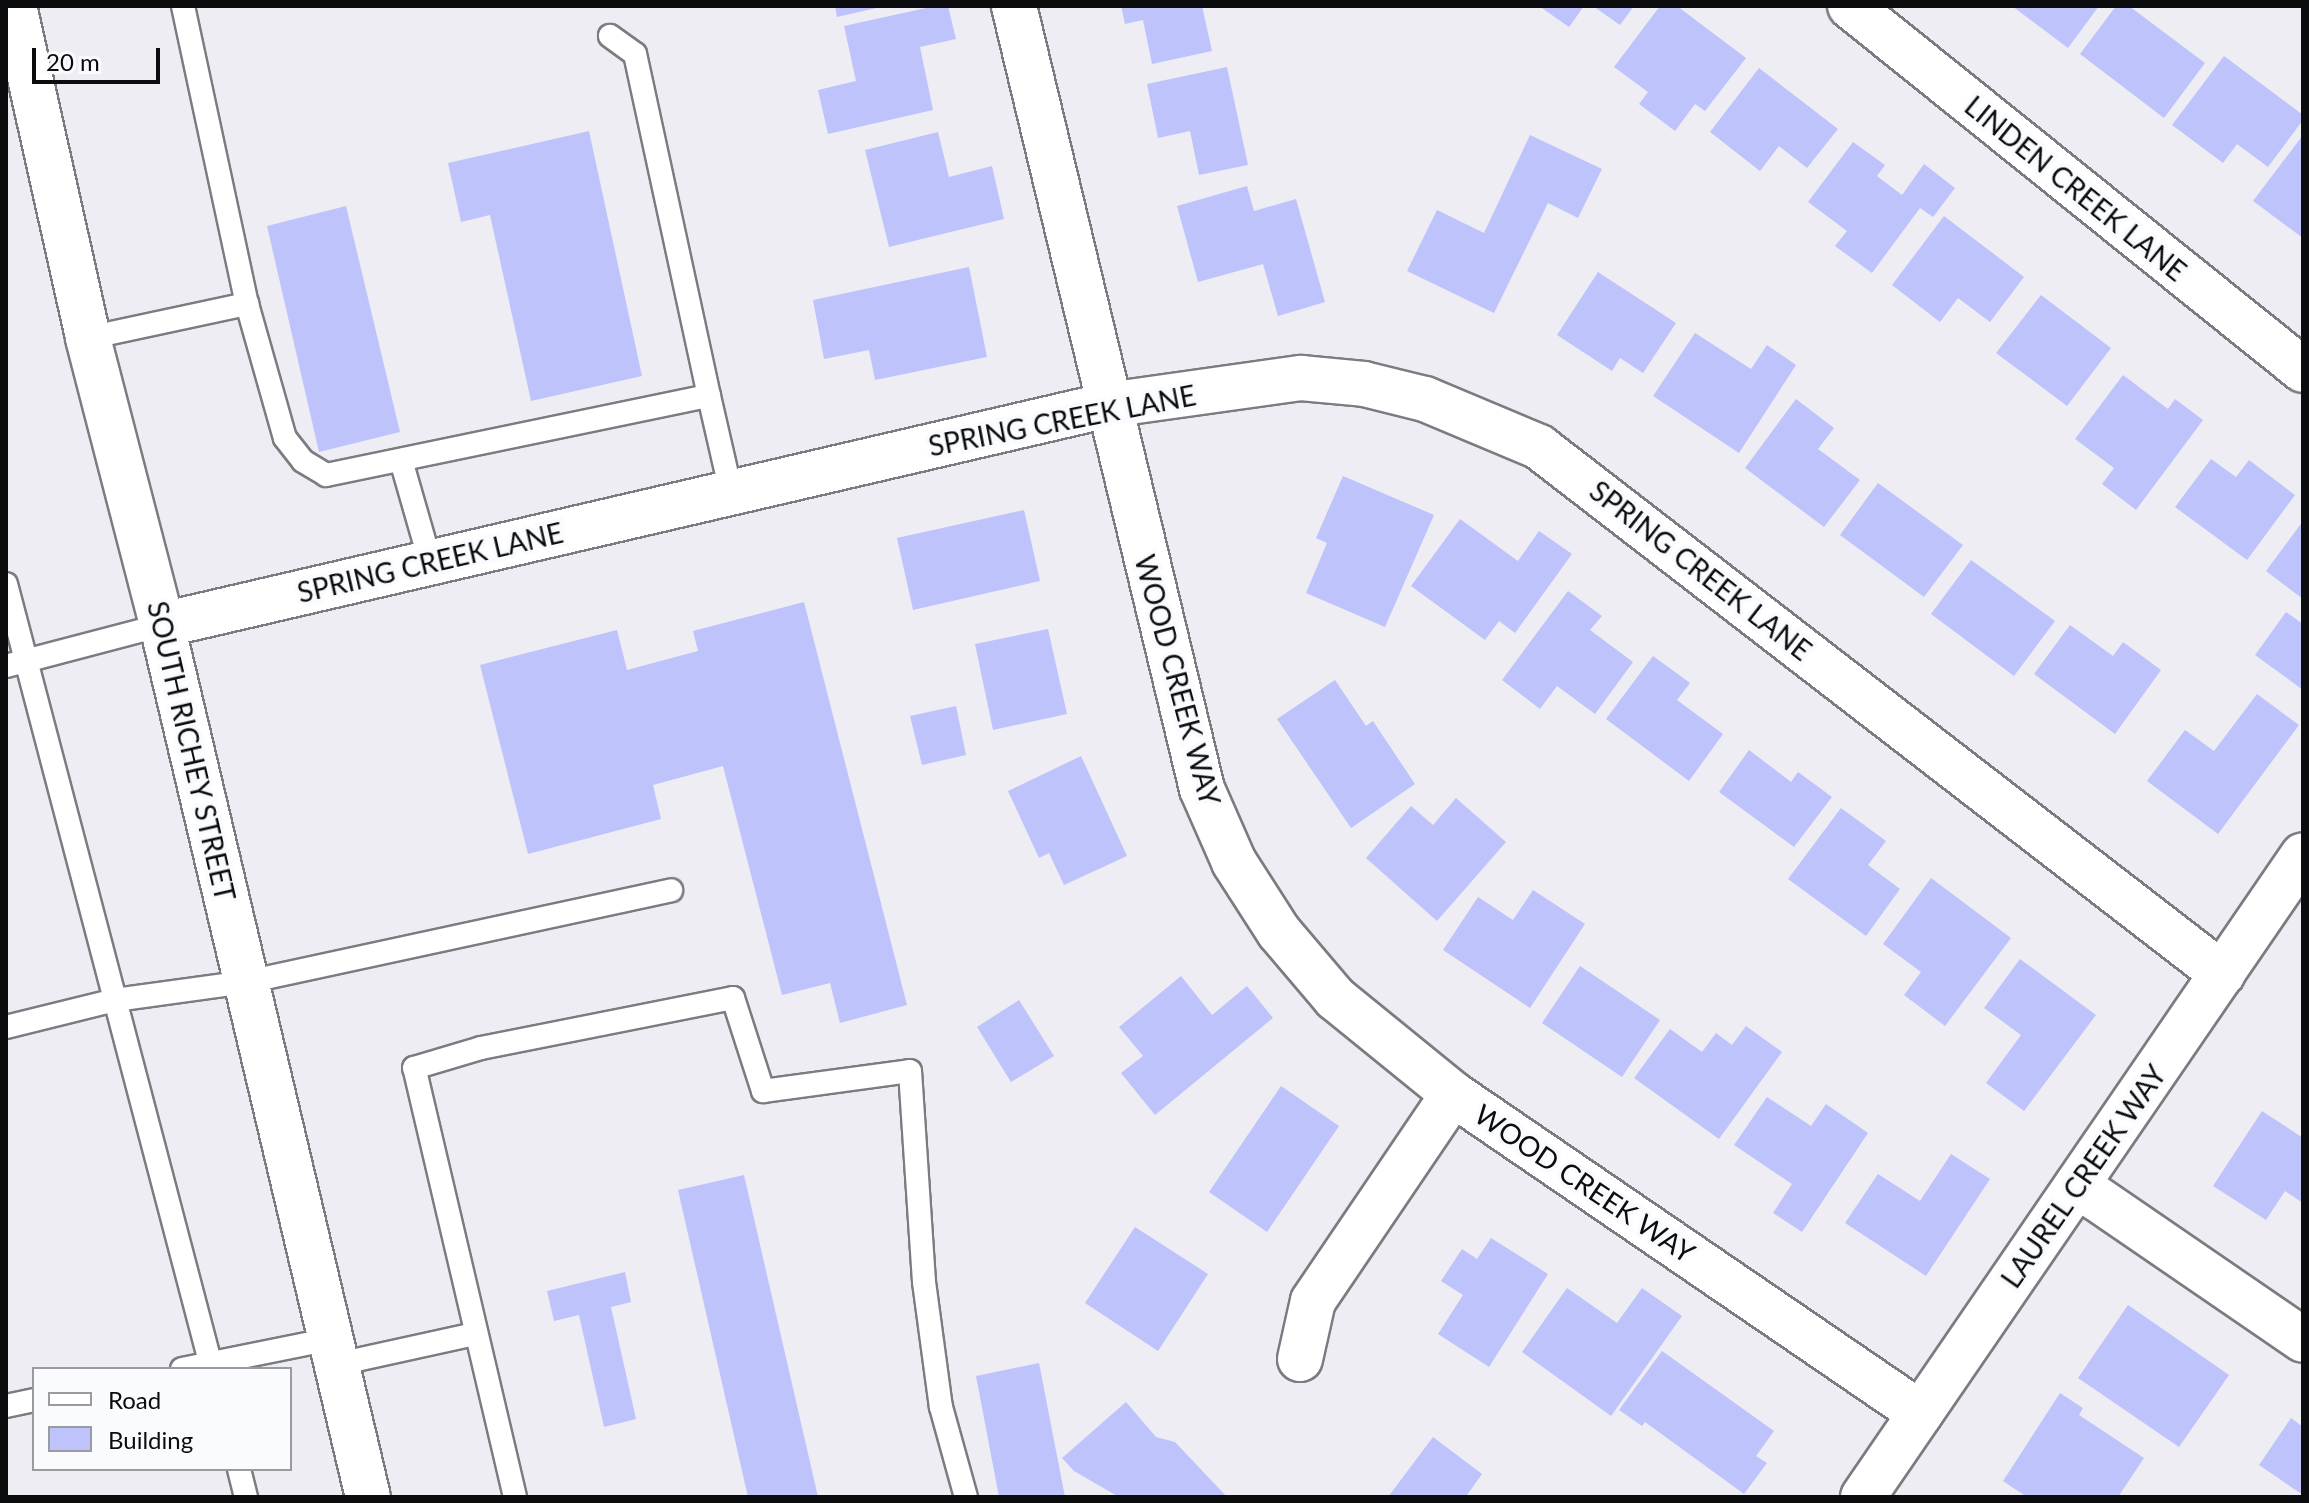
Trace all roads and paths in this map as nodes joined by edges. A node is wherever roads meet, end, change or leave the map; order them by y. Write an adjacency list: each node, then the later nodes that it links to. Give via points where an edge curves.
1 (14, 6): 6 (street, SOUTH RICHEY STREET)
2 (183, 6): 7 (lane)
3 (1014, 6): 11 (street, WOOD CREEK WAY)
4 (1850, 6): 9 (street, LINDEN CREEK LANE)
5 (610, 36): 10 (lane, via 635,54)
6 (15, 51): 8 (street, SOUTH RICHEY STREET)
7 (247, 304): 8 (lane); 12 (lane, via 285,438 303,461 326,475)
8 (88, 338): 16 (street, SOUTH RICHEY STREET)
9 (2303, 370)
10 (709, 396): 12 (lane); 13 (lane)
11 (1108, 405): 13 (street, SPRING CREEK LANE); 20 (street, SPRING CREEK LANE, via 1301,378 1348,382 1425,399 1539,447); 24 (street, WOOD CREEK WAY, via 1202,789 1234,862 1279,932 1335,998)
12 (401, 460): 14 (lane)
13 (731, 492): 14 (street, SPRING CREEK LANE)
14 (430, 561): 16 (street, SPRING CREEK LANE)
15 (6, 584): 17 (lane)
16 (162, 625): 17 (lane); 21 (street, SOUTH RICHEY STREET)
17 (16, 664): 22 (lane)
18 (2303, 855): 20 (street, LAUREL CREEK WAY)
19 (671, 890): 21 (lane)
20 (2222, 974): 25 (street, LAUREL CREEK WAY)
21 (247, 982): 22 (lane); 28 (street, SOUTH RICHEY STREET)
22 (115, 1000): 23 (lane); 30 (lane)
23 (6, 1027)
24 (1453, 1094): 29 (street, via 1313,1301); 33 (street, WOOD CREEK WAY)
25 (2077, 1185): 27 (street); 33 (street, LAUREL CREEK WAY)
26 (475, 1334): 28 (lane); 37 (lane); 38 (lane, via 414,1068 481,1048 733,998 763,1091 910,1071 924,1282 941,1407)
27 (2303, 1340)
28 (334, 1352): 30 (lane); 36 (street, SOUTH RICHEY STREET)
29 (1300, 1359)
30 (212, 1366)
31 (32, 1400): 32 (lane)
32 (6, 1406)
33 (1920, 1413): 39 (street, LAUREL CREEK WAY)
34 (240, 1471): 35 (lane)
35 (246, 1497)
36 (368, 1497)
37 (515, 1497)
38 (966, 1497)
39 (1863, 1497)

